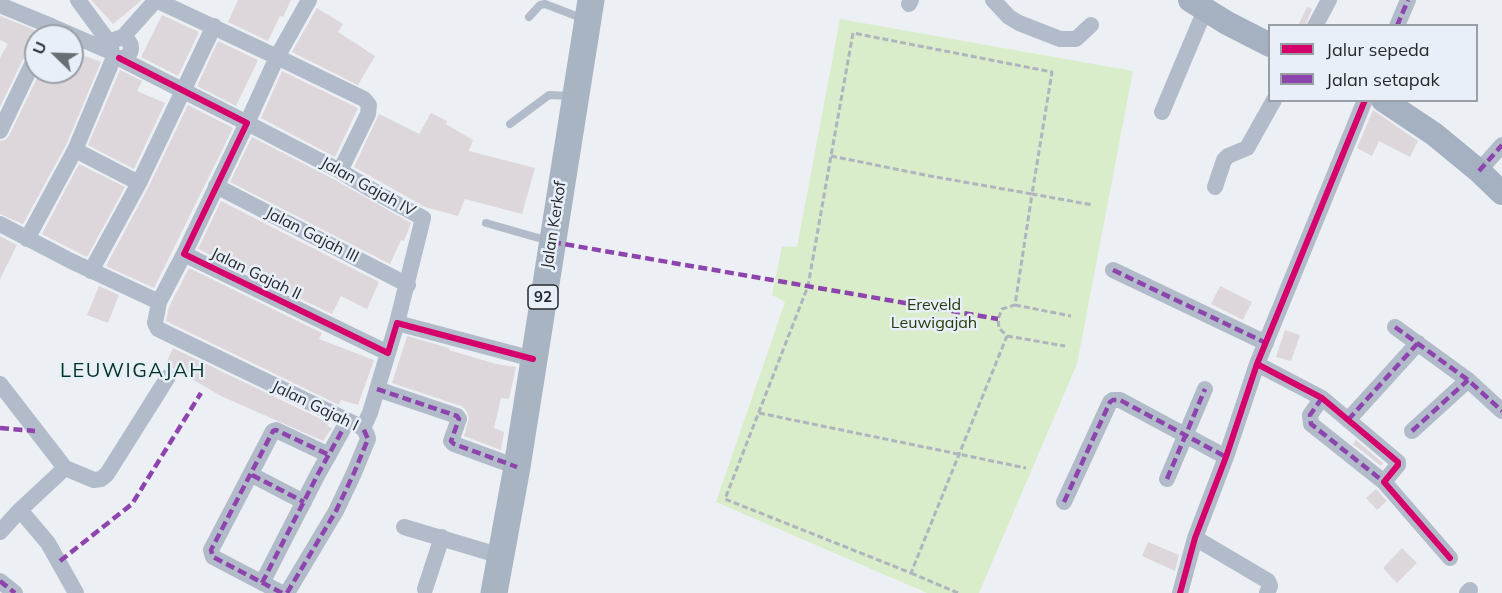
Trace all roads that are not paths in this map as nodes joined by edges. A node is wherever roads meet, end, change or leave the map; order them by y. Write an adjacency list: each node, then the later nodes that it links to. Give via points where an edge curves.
1 (78, 0): 18 (street)
2 (156, 0): 15 (street); 18 (street)
3 (309, 0): 19 (street, Jalan Gajah II)
4 (993, 0): 14 (street, via 1019,23 1060,39 1076,39)
5 (1329, 0): 12 (street)
6 (1408, 0): 13 (street)
7 (0, 5): 11 (street)
8 (1197, 5): 17 (street); 26 (street)
9 (589, 10): 10 (lane, via 545,4); 22 (main road, Jalan Kerkof / 92)
10 (528, 17)
11 (35, 24)
12 (1316, 24)
13 (1398, 24)
14 (1091, 25)
15 (214, 26): 19 (street); 21 (street)
16 (84, 41): 18 (street)
17 (1268, 44)
18 (116, 50): 21 (street); 31 (street)
19 (277, 57): 27 (street, Jalan Gajah II); 32 (street, via 364,99 369,105)
20 (24, 82): 29 (street)
21 (184, 92): 27 (street); 34 (street)
22 (575, 97): 28 (lane, via 549,95); 41 (main road, Jalan Kerkof / 92)
23 (1273, 102): 36 (street, via 1246,148 1224,160)
24 (1364, 102): 49 (street)
25 (1386, 102): 33 (street)
26 (1162, 112)
27 (247, 123): 32 (street, Jalan Gajah IV); 35 (street, Jalan Gajah II)
28 (510, 124)
29 (0, 131)
30 (1502, 145): 33 (street)
31 (75, 150): 34 (street); 40 (street)
32 (340, 171): 45 (street, Jalan Gajah IV, via 423,218)
33 (1479, 171): 37 (street)
34 (139, 183): 44 (street)
35 (216, 186): 42 (street, Jalan Gajah II); 45 (street, Jalan Gajah III)
36 (1215, 187)
37 (1502, 193)
38 (486, 223): 41 (lane)
39 (0, 224): 40 (street)
40 (27, 239): 44 (street)
41 (552, 242): 52 (main road, Jalan Kerkof / 92)
42 (184, 254): 46 (street); 51 (street, Jalan Gajah II)
43 (1113, 270): 49 (street)
44 (91, 271): 46 (street)
45 (408, 285): 47 (street, Jalan Gajah IV)
46 (159, 302): 62 (street, Jalan Gajah I, via 155,323 158,329)
47 (397, 322): 51 (street); 52 (street)
48 (1395, 327): 50 (street)
49 (1266, 342): 53 (street)
50 (1419, 343): 55 (street); 61 (street)
51 (388, 353): 57 (street)
52 (533, 359): 67 (main road, Jalan Kerkof / 92)
53 (1257, 364): 59 (street); 66 (street)
54 (168, 377): 68 (street, via 107,474 94,480)
55 (1468, 380): 60 (street); 63 (street)
56 (0, 384): 68 (street)
57 (377, 389): 62 (street, via 370,413); 67 (street, via 457,416 451,441 454,444)
58 (1205, 389): 64 (street)
59 (1322, 398): 61 (street); 71 (street, via 1310,415 1311,424)
60 (1502, 411)
61 (1348, 420): 71 (street, via 1398,462)
62 (355, 425): 65 (street); 86 (street, Jalan Gajah I, via 368,439 336,511)
63 (1412, 431)
64 (1185, 435): 66 (street); 70 (street); 73 (street, via 1120,400 1113,400)
65 (329, 455): 69 (street, via 276,430 270,434); 72 (street)
66 (1226, 457): 78 (street)
67 (517, 467): 79 (main road, Jalan Kerkof / 92)
68 (66, 468): 74 (street)
69 (252, 475): 72 (street); 82 (street, via 211,553)
70 (1167, 479)
71 (1384, 482): 80 (street)
72 (304, 502): 82 (street)
73 (1064, 502)
74 (20, 510): 76 (street); 85 (street, via 48,543)
75 (404, 527): 77 (street)
76 (0, 532)
77 (441, 537): 79 (street); 83 (street)
78 (1195, 538): 88 (street); 89 (street, via 1268,581)
79 (501, 556): 87 (main road, Jalan Kerkof / 92)
80 (1450, 558)
81 (0, 581): 84 (street)
82 (262, 583): 86 (street)
83 (425, 590)
84 (15, 593)
85 (76, 593)
86 (284, 593)
87 (494, 593)
88 (1180, 593)
89 (1267, 593)

